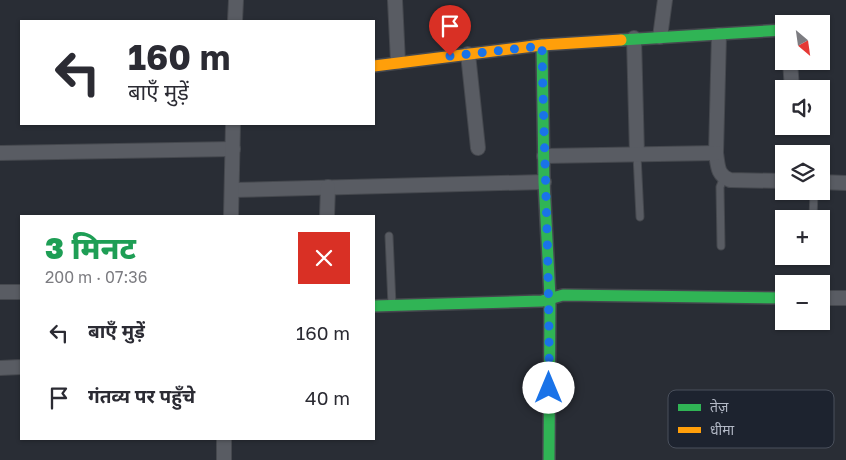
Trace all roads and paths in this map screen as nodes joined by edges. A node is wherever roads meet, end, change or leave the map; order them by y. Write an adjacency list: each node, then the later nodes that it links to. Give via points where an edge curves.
1 (236, 0): 4 (street)
2 (395, 0): 11 (street)
3 (665, 0): 7 (street)
4 (235, 20)
5 (775, 31): 6 (street)
6 (719, 35): 7 (street); 17 (street)
7 (660, 36): 8 (street)
8 (634, 38): 9 (street); 18 (street)
9 (542, 46): 10 (street); 19 (street)
10 (468, 54): 11 (street); 14 (street)
11 (398, 62): 12 (street)
12 (375, 66)
13 (233, 125): 15 (street)
14 (478, 148)
15 (233, 149): 16 (street); 26 (street)
16 (0, 152)
17 (716, 153): 18 (street); 20 (street, via 718,170)
18 (637, 155): 19 (street); 29 (lane)
19 (544, 156): 22 (street)
20 (724, 177): 21 (street, via 730,180); 31 (lane, via 720,187)
21 (775, 181)
22 (544, 182): 25 (street); 34 (street)
23 (830, 182): 24 (street)
24 (846, 183)
25 (328, 187): 26 (street); 28 (street)
26 (232, 190): 27 (street)
27 (232, 215)
28 (327, 215)
29 (640, 217)
30 (390, 236): 38 (lane)
31 (721, 246)
32 (0, 292): 33 (street)
33 (20, 292)
34 (550, 297): 35 (street); 38 (street, via 542,301); 44 (street)
35 (775, 298)
36 (830, 298): 37 (street)
37 (846, 298)
38 (392, 305): 39 (street)
39 (375, 306)
40 (20, 367): 41 (street)
41 (0, 368)
42 (224, 440): 43 (street)
43 (224, 460)
44 (549, 460)

